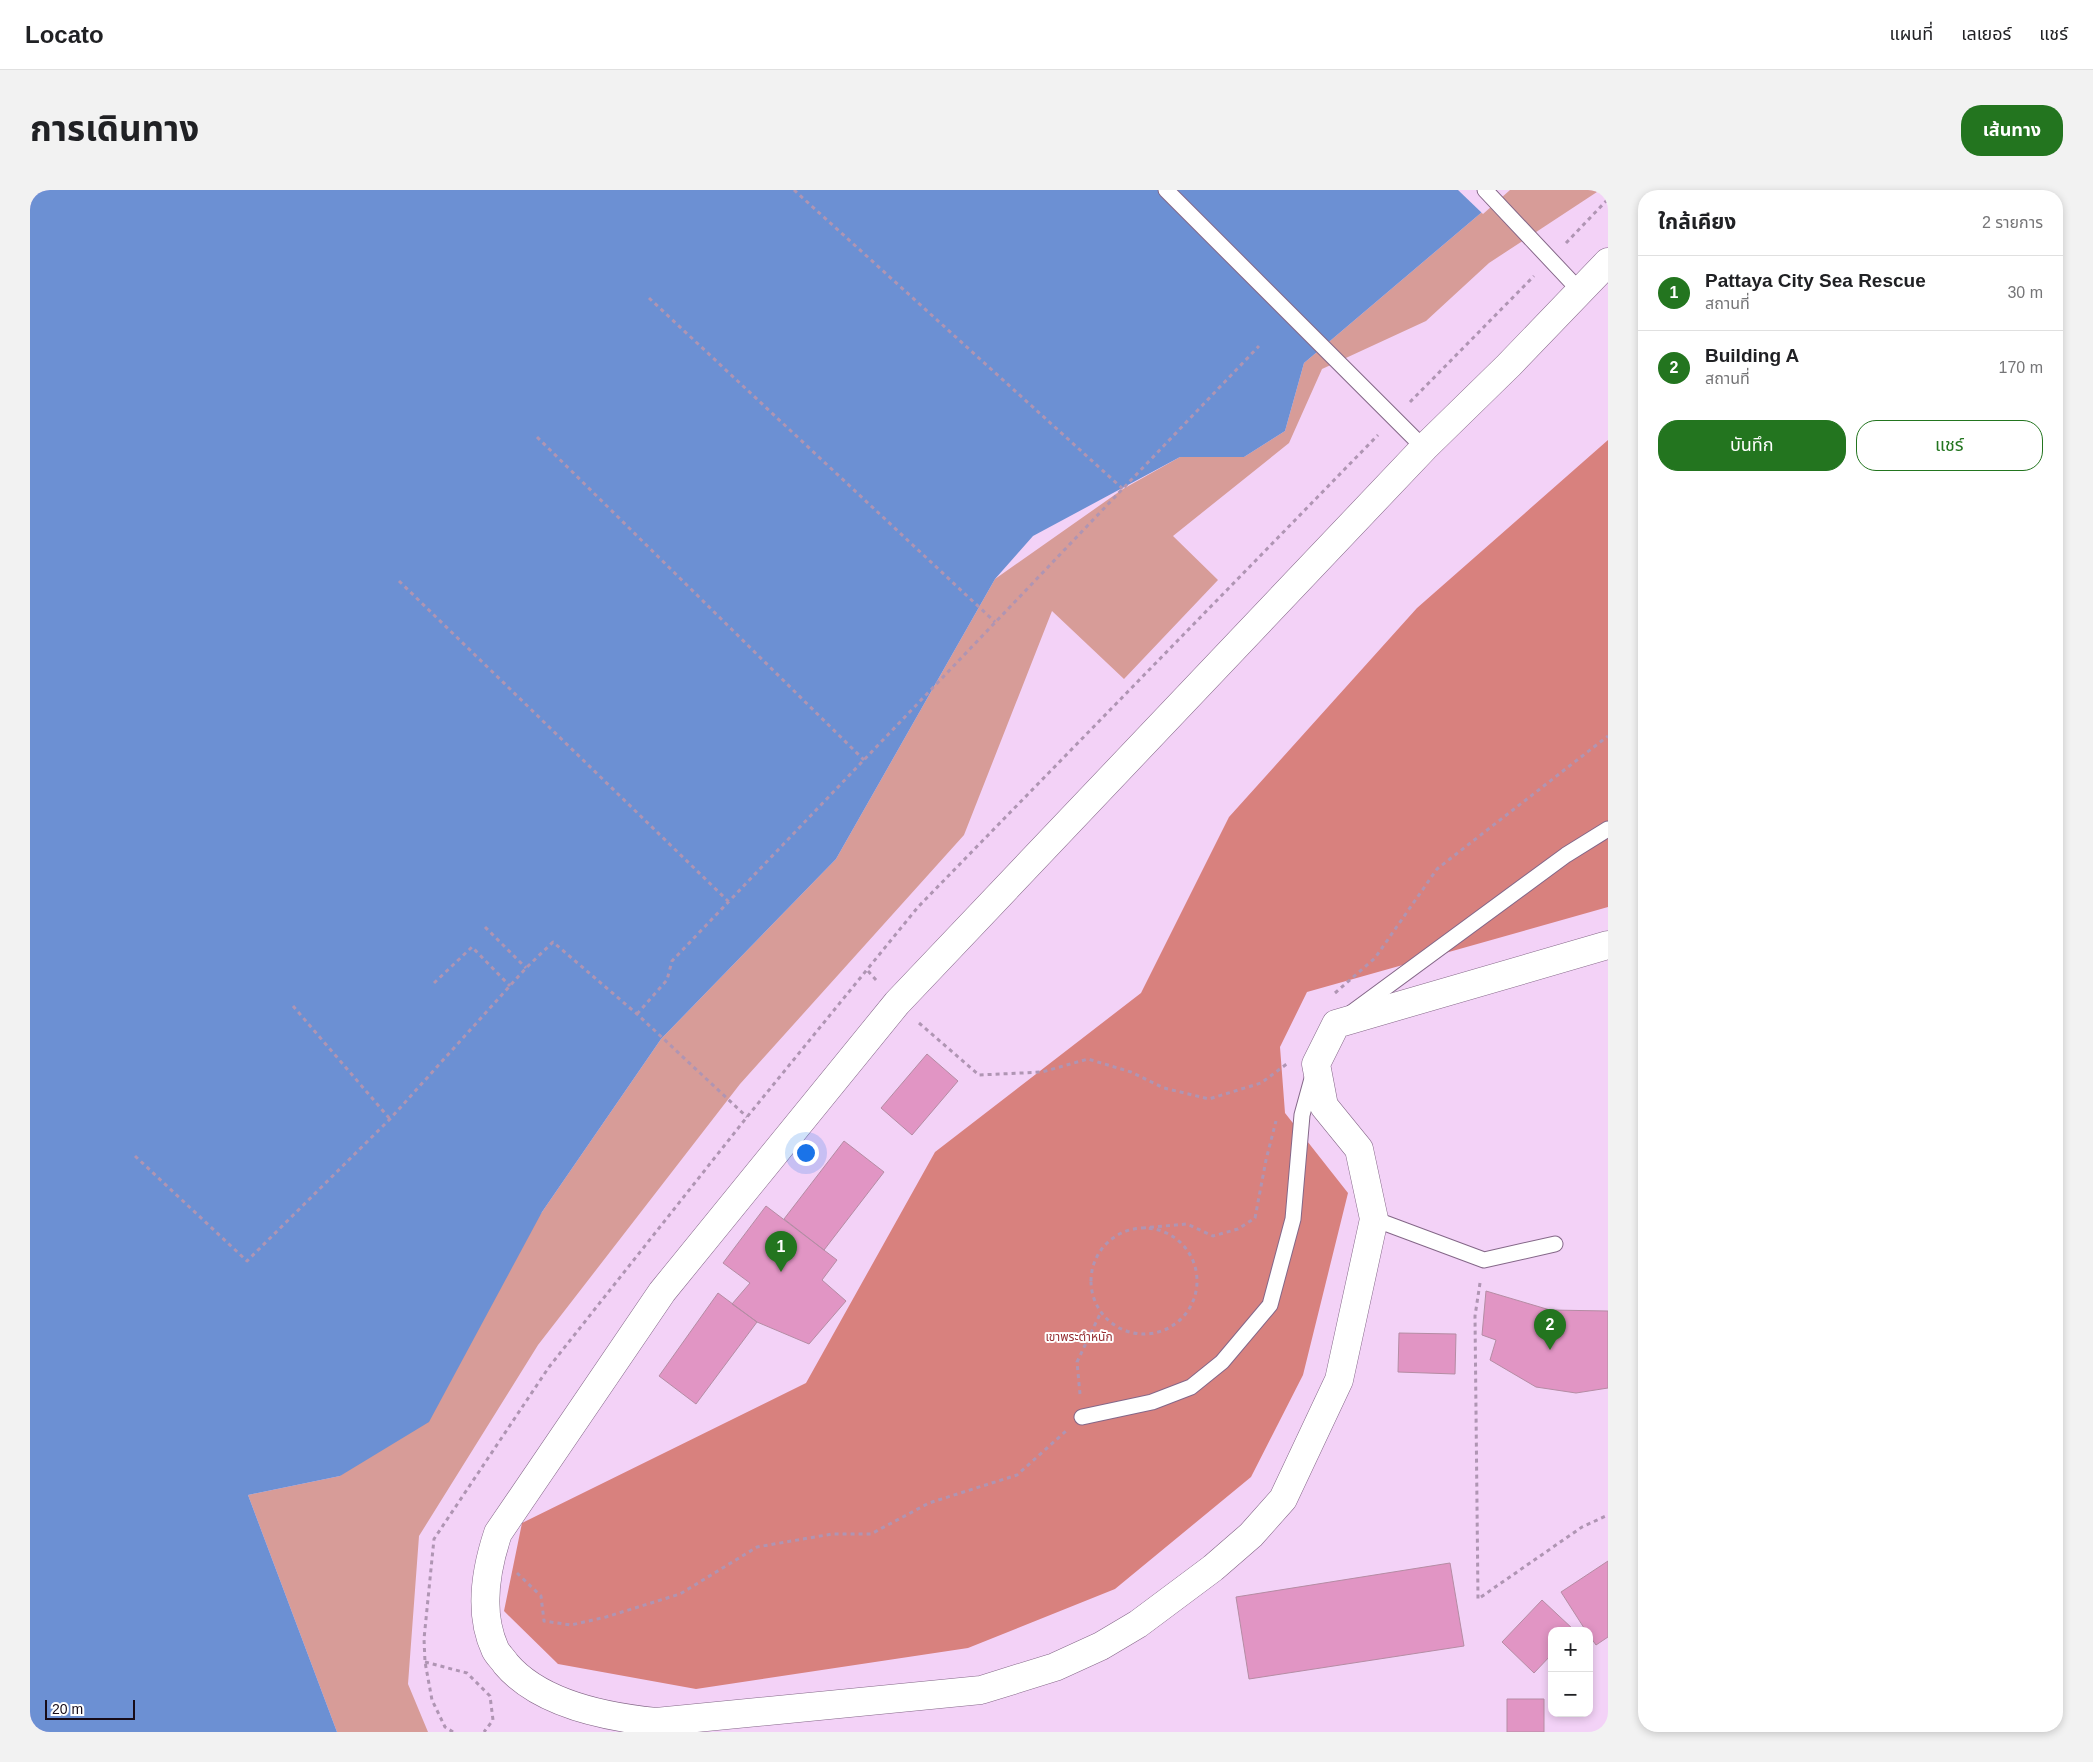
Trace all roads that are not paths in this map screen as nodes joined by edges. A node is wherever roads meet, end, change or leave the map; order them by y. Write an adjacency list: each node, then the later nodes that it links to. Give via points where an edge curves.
1 (1166, 190): 5 (lane)
2 (1485, 190): 4 (lane)
3 (1608, 262): 4 (street)
4 (1580, 291): 5 (street)
5 (1424, 448): 10 (street, via 897,1003 662,1292 498,1533 490,1558 486,1590 486,1621 495,1650 516,1674 542,1693 598,1713 656,1722 981,1690 1055,1667 1101,1646 1146,1618 1213,1568 1251,1535 1283,1499 1338,1380)
6 (1608, 829): 8 (lane, via 1566,855)
7 (1608, 945): 8 (street)
8 (1336, 1024): 9 (street)
9 (1316, 1064): 10 (street, via 1324,1106 1359,1149); 12 (lane, via 1302,1115 1293,1219 1270,1305 1222,1362 1191,1387 1152,1402)
10 (1374, 1219): 11 (lane, via 1484,1260)
11 (1555, 1244)
12 (1082, 1417)

